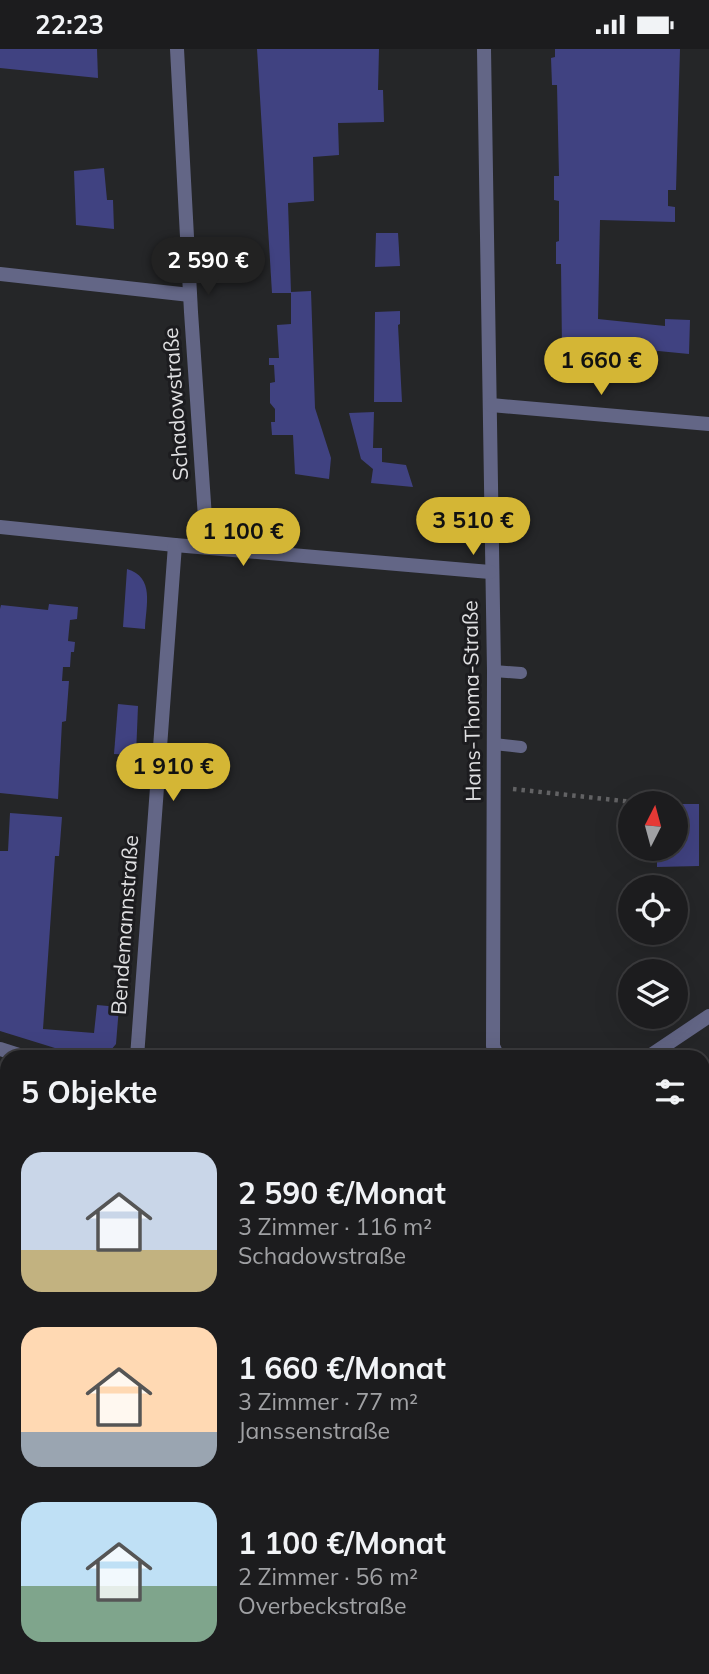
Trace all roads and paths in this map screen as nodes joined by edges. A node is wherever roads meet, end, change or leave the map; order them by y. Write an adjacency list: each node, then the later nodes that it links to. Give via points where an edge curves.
1 (177, 49): 4 (street, Schadowstraße)
2 (484, 49): 5 (street, Hans-Thoma-Straße)
3 (0, 274): 4 (street)
4 (190, 295): 9 (street, Schadowstraße)
5 (491, 405): 6 (street); 10 (street, Hans-Thoma-Straße)
6 (709, 425)
7 (0, 527): 8 (street)
8 (175, 545): 9 (street); 18 (street, Bendemannstraße)
9 (207, 547): 10 (street)
10 (491, 572): 11 (street, Hans-Thoma-Straße)
11 (494, 671): 12 (lane); 13 (street, Hans-Thoma-Straße)
12 (522, 673)
13 (494, 744): 14 (lane); 15 (street, Hans-Thoma-Straße)
14 (521, 747)
15 (494, 789): 16 (path); 19 (street, Hans-Thoma-Straße)
16 (618, 800)
17 (709, 1016): 20 (street)
18 (138, 1050)
19 (495, 1050)
20 (658, 1050)

